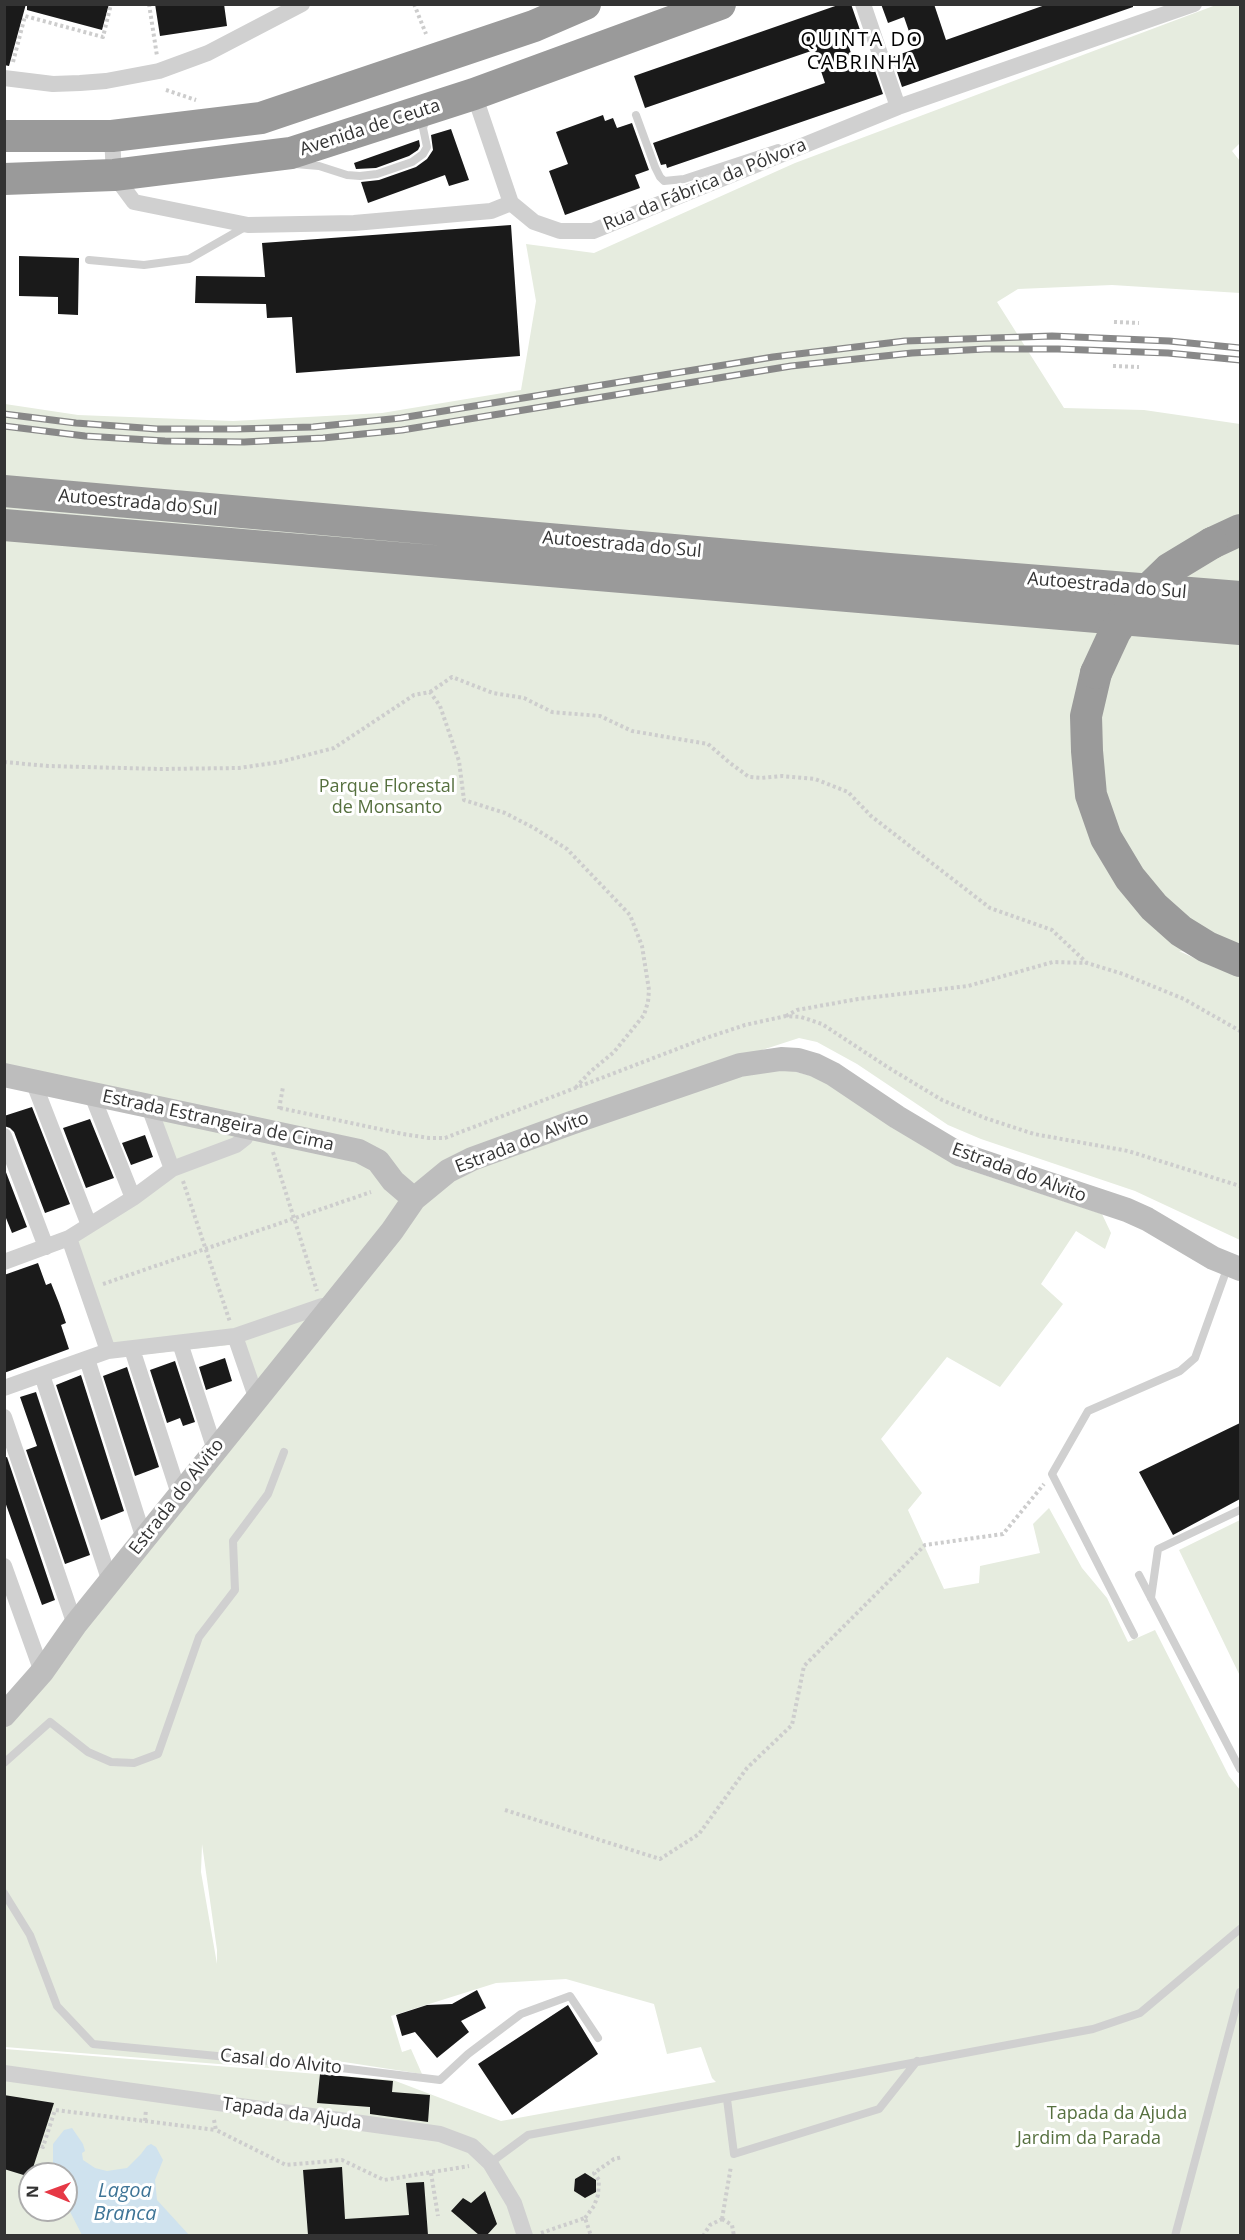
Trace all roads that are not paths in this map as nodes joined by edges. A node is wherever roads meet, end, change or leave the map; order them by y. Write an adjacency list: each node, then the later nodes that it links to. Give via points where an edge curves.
1 (302, 4): 6 (street, via 208,53 159,71 106,81 53,84)
2 (585, 4): 12 (highway, via 534,26 261,118)
3 (863, 4): 9 (street)
4 (1194, 4): 9 (street, Rua da Fábrica da Pólvora)
5 (704, 8): 7 (highway, Avenida de Ceuta)
6 (8, 72)
7 (474, 94): 8 (highway, Avenida de Ceuta); 16 (street)
8 (440, 105): 13 (highway, Avenida de Ceuta, via 291,153); 13 (lane, via 424,120 427,147 423,154 412,162 376,174 346,175 319,166)
9 (898, 107): 10 (lane, via 671,182 660,177); 16 (street, Rua da Fábrica da Pólvora, via 593,231 560,231 534,222)
10 (636, 115)
11 (4, 136): 12 (highway)
12 (112, 136): 14 (street)
13 (235, 161): 14 (highway, Avenida de Ceuta)
14 (114, 175): 15 (highway, Avenida de Ceuta); 17 (street, via 134,202)
15 (4, 179)
16 (511, 203): 17 (street, via 491,211 354,223)
17 (248, 225): 18 (lane, via 189,259 144,265)
18 (89, 260)
19 (4, 491): 22 (highway, Autoestrada do Sul)
20 (4, 525): 23 (highway, Autoestrada do Sul)
21 (1240, 530): 24 (highway, bridge, via 1169,568 1137,600 1115,632 1096,673 1086,716 1091,795 1106,837 1130,878 1181,932)
22 (1240, 597)
23 (1240, 629)
24 (1240, 961)
25 (4, 1075): 26 (street, Estrada Estrangeira de Cima)
26 (33, 1081): 27 (street, Estrada Estrangeira de Cima); 34 (street)
27 (92, 1095): 28 (street, Estrada Estrangeira de Cima); 32 (street)
28 (149, 1107): 29 (street, Estrada Estrangeira de Cima); 31 (street)
29 (249, 1127): 31 (street, via 245,1138 236,1144); 33 (street, Estrada Estrangeira de Cima, via 367,1154)
30 (4, 1136): 36 (street)
31 (177, 1174): 32 (street)
32 (133, 1198): 34 (street)
33 (414, 1199): 38 (street, Estrada do Alvito, via 448,1171 571,1123 740,1065 798,1060 833,1074 959,1154 1127,1210); 39 (street, Estrada do Alvito, via 392,1231)
34 (89, 1226): 35 (street)
35 (69, 1238): 36 (street); 43 (street)
36 (46, 1247): 37 (street)
37 (4, 1262)
38 (1234, 1267): 59 (lane, via 1195,1358 1180,1371 1088,1411 1052,1474)
39 (326, 1307): 40 (street); 47 (street, Estrada do Alvito)
40 (235, 1336): 41 (street); 47 (street)
41 (180, 1343): 42 (street); 49 (street)
42 (132, 1348): 43 (street); 51 (street)
43 (108, 1351): 44 (street)
44 (87, 1359): 45 (street); 53 (street)
45 (42, 1375): 46 (street); 56 (street)
46 (4, 1388)
47 (256, 1397): 49 (street, Estrada do Alvito)
48 (4, 1417): 58 (street)
49 (215, 1450): 51 (street, Estrada do Alvito)
50 (284, 1452): 62 (lane, via 268,1494 232,1541 235,1590 199,1637 159,1754 134,1763 111,1761 88,1752 50,1722)
51 (179, 1494): 53 (street, Estrada do Alvito)
52 (1240, 1510): 57 (lane, via 1158,1549)
53 (144, 1539): 56 (street, Estrada do Alvito)
54 (4, 1566): 60 (street)
55 (1139, 1575): 57 (lane)
56 (110, 1582): 58 (street, Estrada do Alvito)
57 (1151, 1599): 63 (lane)
58 (75, 1626): 60 (street, Estrada do Alvito)
59 (1134, 1635)
60 (42, 1672): 61 (street, Estrada do Alvito)
61 (6, 1708)
62 (4, 1763)
63 (1240, 1769)
64 (4, 1893): 67 (lane, Casal do Alvito, via 30,1935 57,2006 93,2044 440,2080 521,2014 570,1996)
65 (1240, 1929): 68 (lane, via 1140,2013 1083,2031)
66 (1240, 1992): 73 (lane)
67 (598, 2038)
68 (917, 2061): 70 (lane); 70 (lane, via 879,2109 734,2154)
69 (4, 2073): 71 (street, Tapada da Ajuda, via 440,2134 472,2146)
70 (727, 2099): 71 (lane, via 528,2135)
71 (490, 2163): 72 (street, Tapada da Ajuda, via 514,2203)
72 (525, 2235)
73 (1175, 2235)

